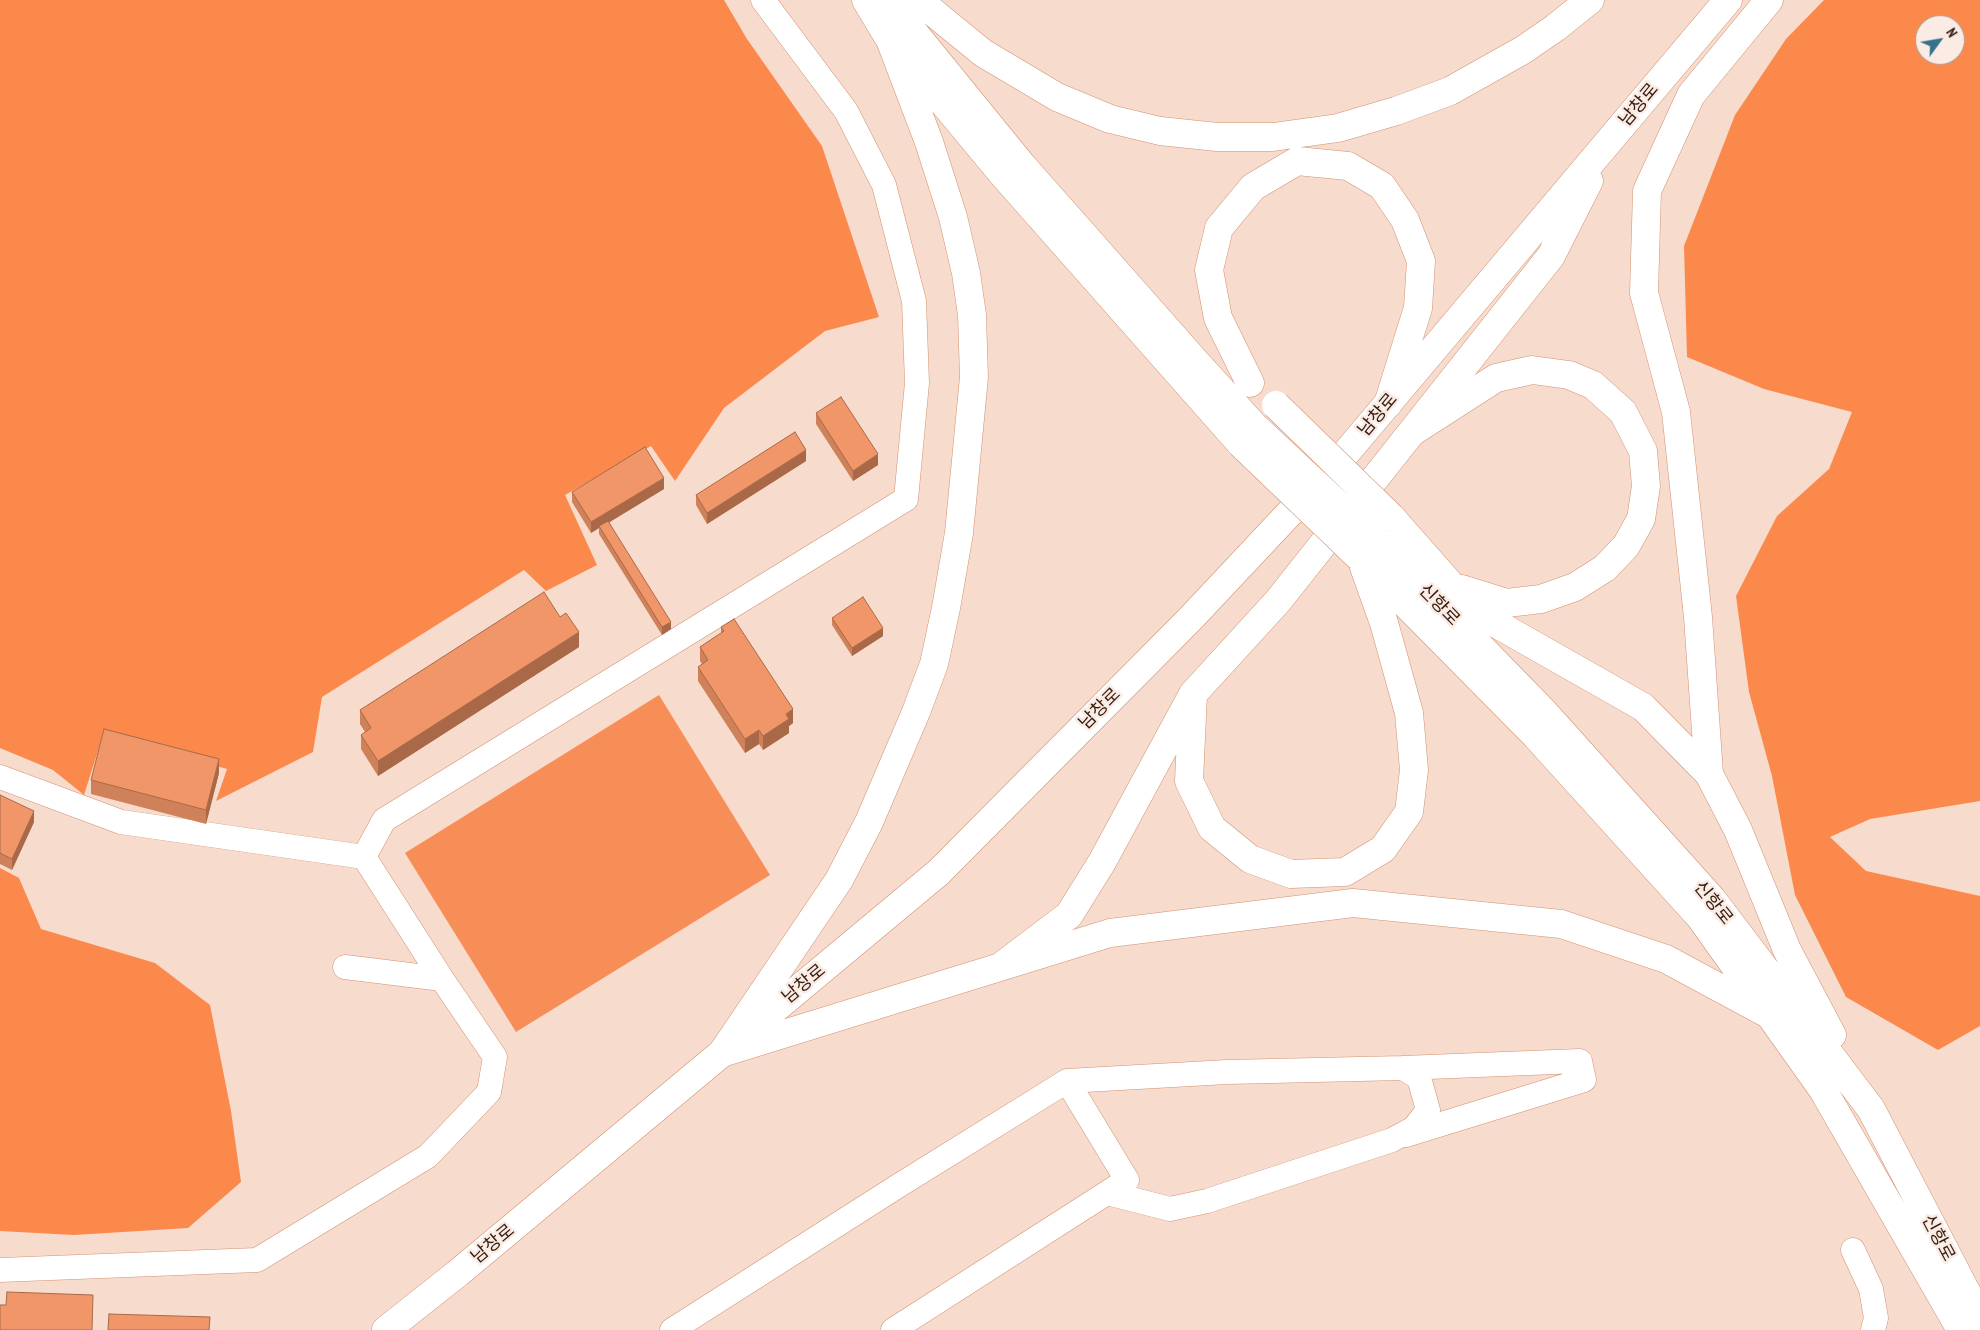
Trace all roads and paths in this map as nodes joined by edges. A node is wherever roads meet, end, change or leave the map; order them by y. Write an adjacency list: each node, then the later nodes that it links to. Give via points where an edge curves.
1 (763, 0): 20 (street, via 846,112 884,186 914,301 917,383 906,499 384,820)
2 (866, 0): 8 (main road)
3 (892, 0): 10 (main road, via 903,19 1021,164)
4 (918, 0): 5 (main road, via 983,53 1056,97 1110,119 1160,131 1273,137 1338,128 1450,91 1523,50)
5 (1590, 0)
6 (1728, 0): 9 (main road, 남창로)
7 (1770, 0): 18 (main road, via 1690,95 1647,191 1644,294 1676,412 1698,617)
8 (889, 37): 14 (main road, via 1005,177); 25 (main road, via 929,142 953,217 972,315 974,377 959,533 950,590 934,664 869,822 839,880)
9 (1612, 137): 12 (main road, 남창로); 13 (main road, via 1551,256)
10 (1111, 266): 11 (main road); 14 (main road)
11 (1250, 384): 12 (main road, via 1216,309 1209,270 1219,228 1253,187 1297,161 1348,166 1382,186 1405,220 1420,261 1418,308); 16 (main road, bridge, via 1276,405 1391,517)
12 (1388, 404): 25 (main road, 남창로, via 1192,616 939,872)
13 (1412, 432): 16 (main road, via 1496,378 1532,370 1569,375 1593,385 1623,412 1643,451 1646,486 1641,519 1626,546 1605,568 1542,599 1507,603); 17 (main road, via 1278,601)
14 (1248, 435): 15 (main road, bridge)
15 (1369, 550): 17 (main road, via 1384,623 1409,712 1414,770 1409,812 1383,849 1345,872 1291,874 1250,858 1212,828 1189,781); 24 (main road, 신항로, via 1700,917); 28 (main road, 신항로, via 1544,712 1712,899)
16 (1450, 584): 18 (main road, via 1495,623 1643,707)
17 (1193, 694): 22 (main road, via 1069,915)
18 (1709, 774): 28 (main road, via 1738,830 1786,950)
19 (0, 777): 20 (street, via 121,822)
20 (364, 857): 23 (street)
21 (345, 967): 23 (street)
22 (1001, 967): 24 (main road, via 1110,933 1353,904 1560,924 1666,959); 25 (main road)
23 (442, 979): 32 (street, via 495,1057 489,1092 428,1156 257,1260)
24 (1770, 1016): 33 (main road, 신항로, via 1823,1090)
25 (722, 1053): 34 (main road, 남창로)
26 (1403, 1068): 27 (street, via 1227,1072); 29 (street, via 1419,1078 1428,1110 1414,1128); 29 (street, via 1580,1061 1584,1080)
27 (1067, 1081): 30 (street, via 1127,1180); 35 (street)
28 (1871, 1109): 33 (main road, 신항로)
29 (1392, 1140): 30 (street, via 1207,1202 1170,1209)
30 (1107, 1193): 36 (street)
31 (1853, 1250): 37 (street, via 1871,1289 1876,1318)
32 (0, 1270)
33 (1970, 1323)
34 (386, 1330)
35 (672, 1330)
36 (892, 1330)
37 (1873, 1330)

